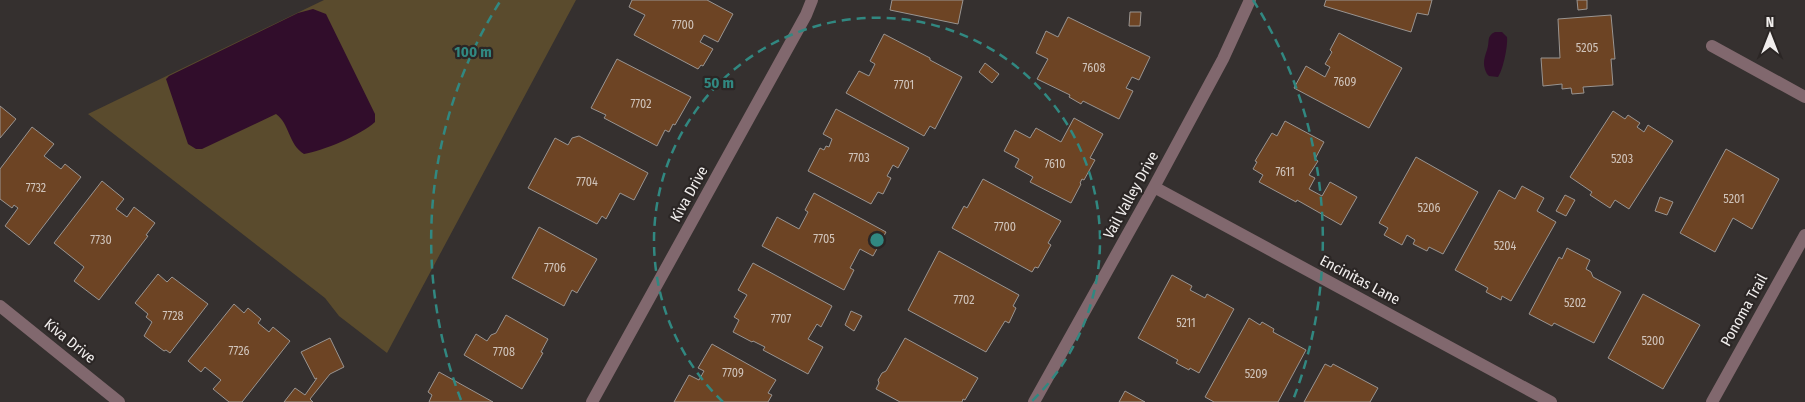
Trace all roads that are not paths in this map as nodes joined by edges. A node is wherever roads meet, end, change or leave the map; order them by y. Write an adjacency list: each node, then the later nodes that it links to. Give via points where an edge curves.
1 (812, 0): 9 (street, Kiva Drive)
2 (1250, 0): 5 (street, Vail Valley Drive, via 1224,59)
3 (1712, 46): 4 (street)
4 (1805, 97)
5 (1154, 187): 10 (street, Vail Valley Drive); 11 (street, Encinitas Lane)
6 (1805, 235): 12 (street, Ponoma Trail)
7 (0, 306): 8 (street, Kiva Drive)
8 (119, 402)
9 (592, 402)
10 (1034, 402)
11 (1551, 402)
12 (1712, 402)

